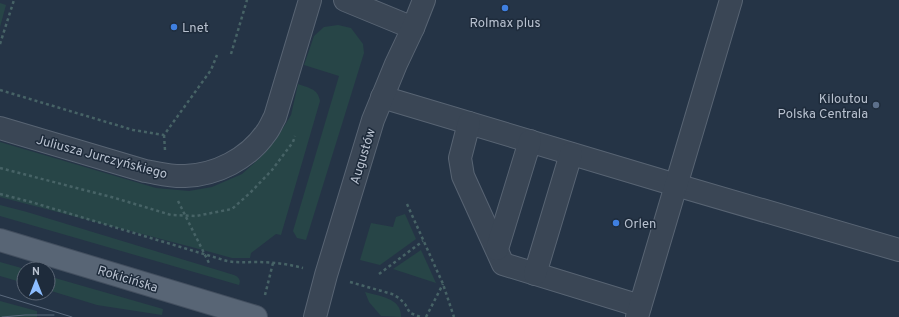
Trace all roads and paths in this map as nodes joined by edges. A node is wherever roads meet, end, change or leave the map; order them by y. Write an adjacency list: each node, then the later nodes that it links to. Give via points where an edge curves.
1 (14, 0): 8 (path)
2 (247, 0): 9 (path)
3 (310, 0): 14 (street, Juliusza Jurczyńskiego, via 275,117 253,149 222,168 204,174 167,175 145,171)
4 (345, 0): 7 (street)
5 (424, 0): 7 (street, Augustów)
6 (731, 0): 17 (street)
7 (413, 28): 12 (street, Augustów)
8 (0, 44)
9 (231, 54)
10 (217, 55): 11 (path, via 211,70 164,136 133,130)
11 (0, 90)
12 (382, 97): 13 (street); 33 (street, Augustów)
13 (469, 123): 15 (street); 22 (street, via 460,158 463,176)
14 (0, 128)
15 (530, 141): 16 (street); 22 (street)
16 (571, 154): 17 (street); 27 (street)
17 (676, 185): 23 (street); 31 (street)
18 (0, 194): 24 (path, via 228,261)
19 (407, 204): 21 (path)
20 (0, 240): 30 (main road, Rokicińska)
21 (423, 241): 26 (path); 29 (path)
22 (497, 249): 27 (street, via 503,264)
23 (899, 250)
24 (273, 263): 25 (path); 30 (path)
25 (296, 266)
26 (379, 274)
27 (535, 274): 31 (street)
28 (359, 284): 32 (path, via 392,294 405,304)
29 (443, 284): 36 (path); 37 (path)
30 (261, 307)
31 (639, 312)
32 (410, 313): 34 (path); 35 (path)
33 (315, 317)
34 (408, 317)
35 (420, 317)
36 (426, 317)
37 (454, 317)

